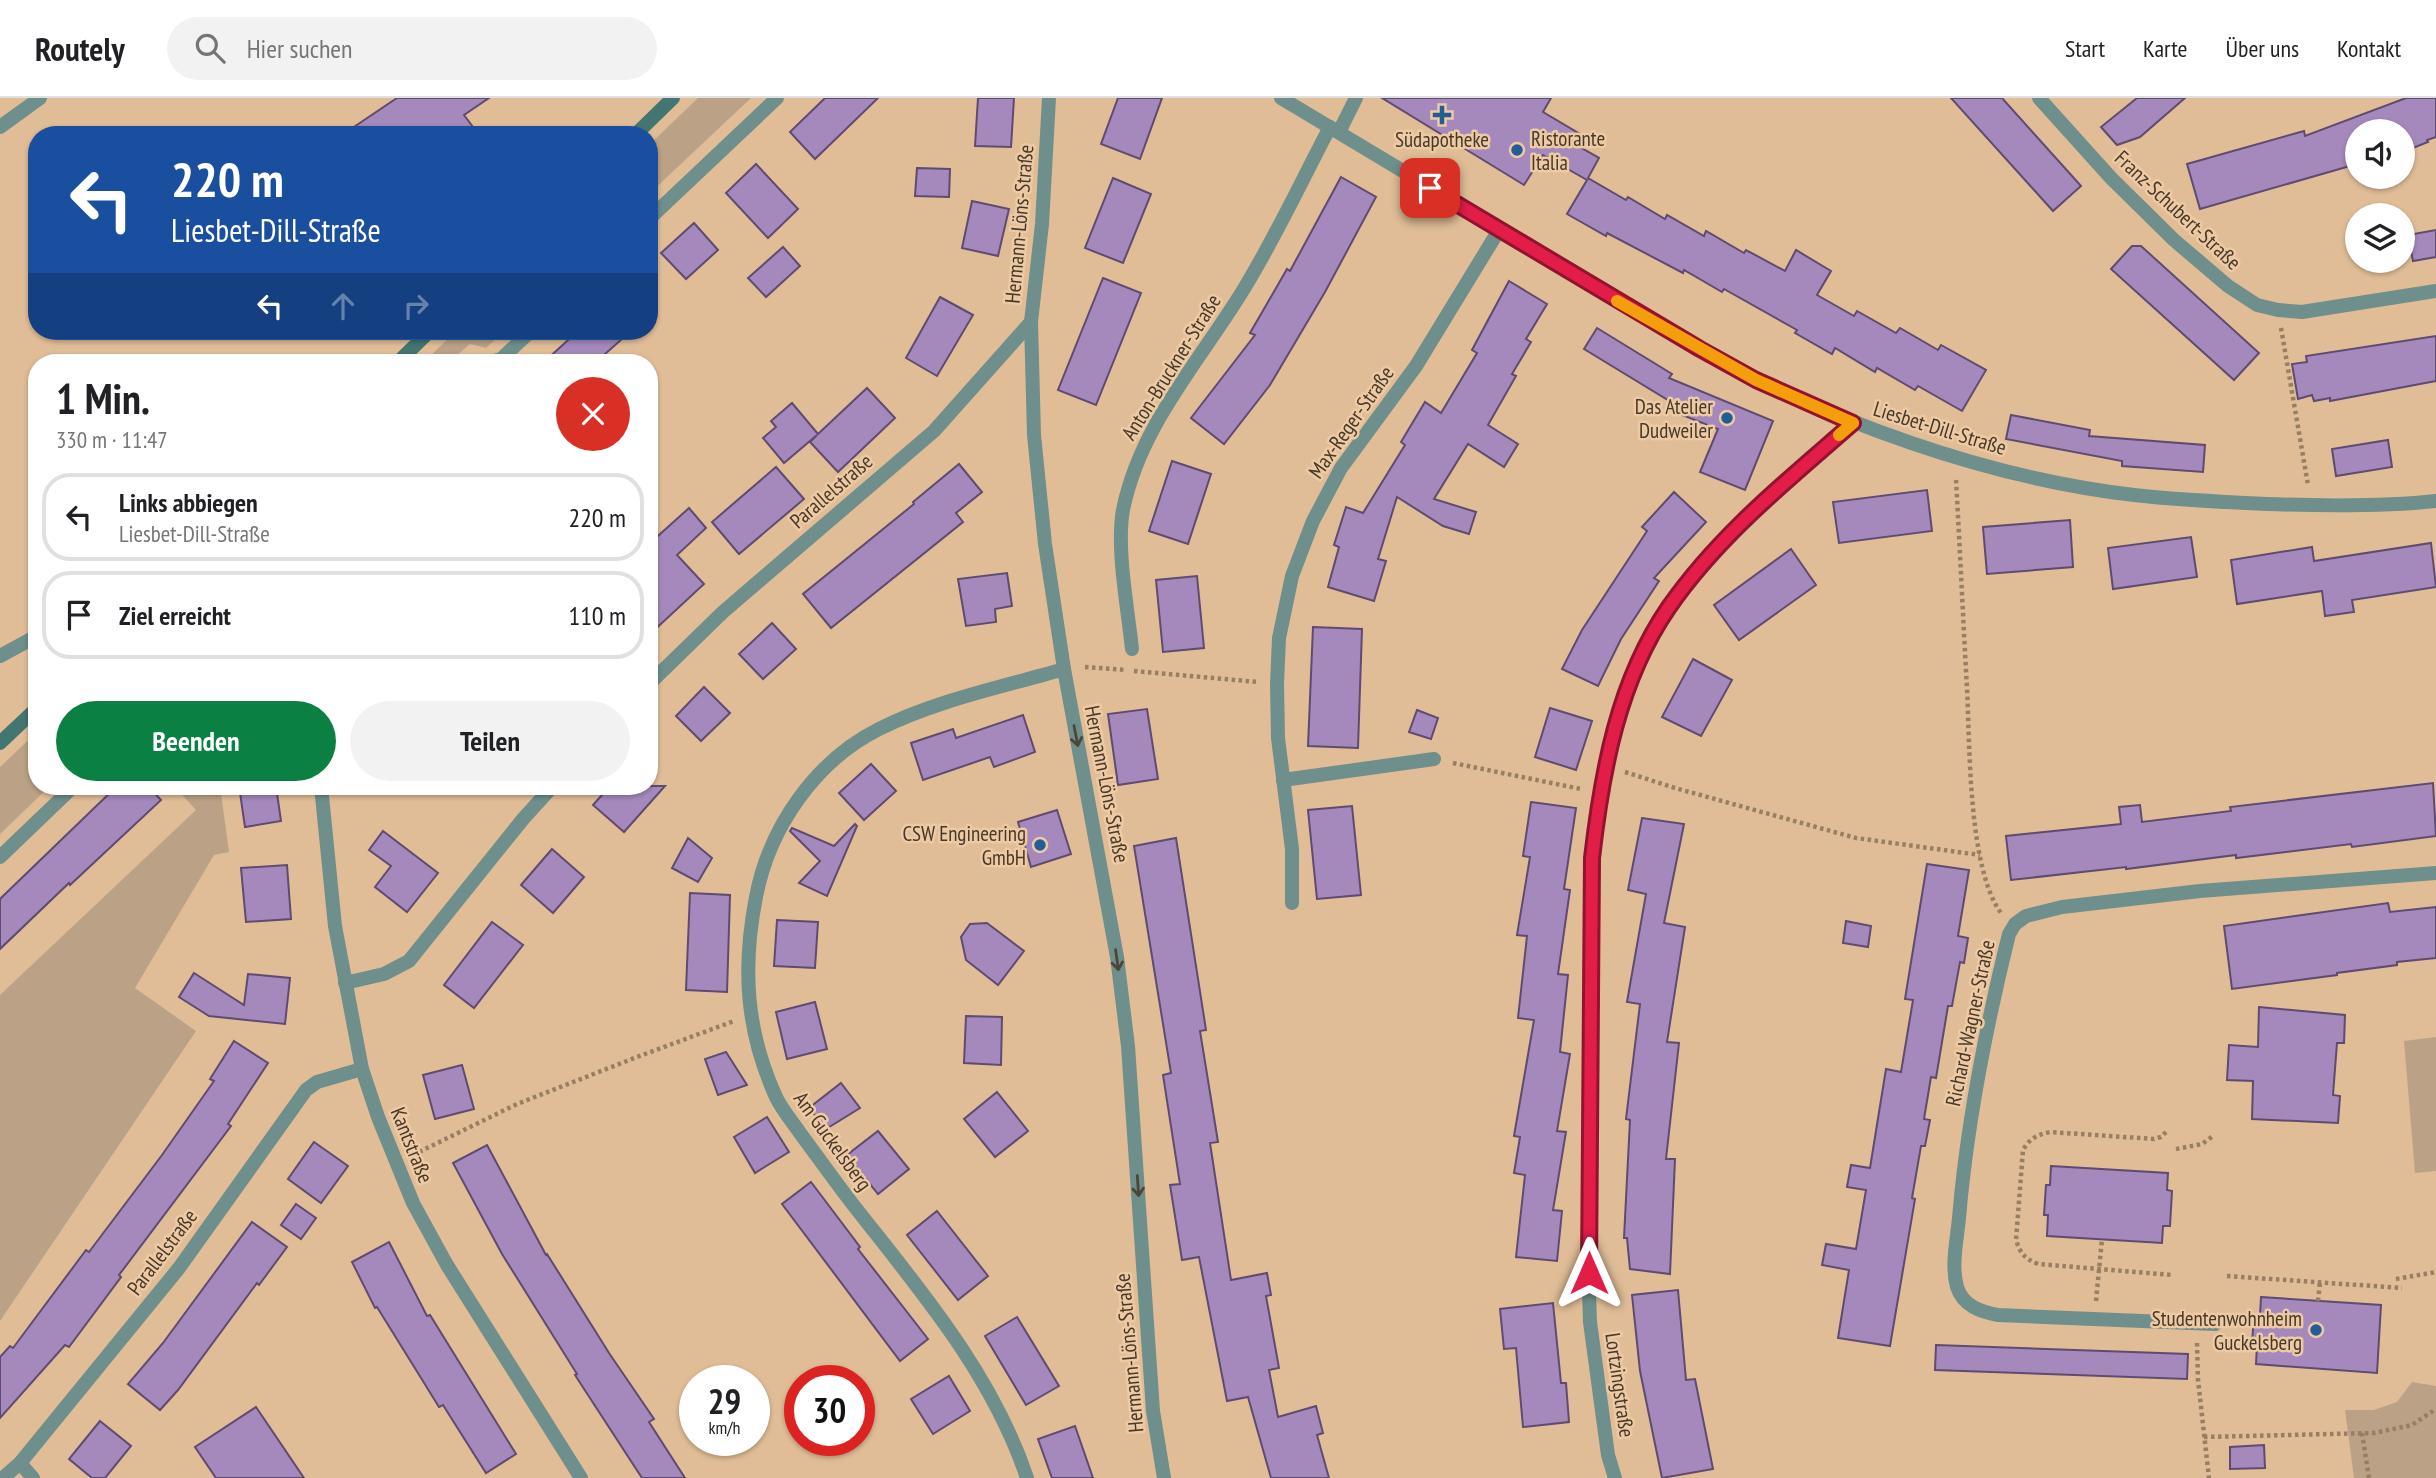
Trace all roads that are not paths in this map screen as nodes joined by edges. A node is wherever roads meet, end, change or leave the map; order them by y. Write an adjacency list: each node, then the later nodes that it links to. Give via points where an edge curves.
1 (40, 98): 9 (street)
2 (673, 98): 8 (street)
3 (777, 98): 11 (street)
4 (1049, 98): 14 (street, Hermann-Löns-Straße)
5 (1281, 98): 10 (street, Liesbet-Dill-Straße)
6 (1356, 98): 10 (street)
7 (2039, 98): 13 (street, Franz-Schubert-Straße, via 2174,240 2257,305 2302,312)
8 (644, 126)
9 (0, 127)
10 (1334, 129): 12 (street, Liesbet-Dill-Straße); 22 (street, Anton-Bruckner-Straße, via 1247,284 1154,425 1137,461 1123,513 1122,560)
11 (658, 210)
12 (1499, 230): 19 (street, Liesbet-Dill-Straße, via 1756,380); 29 (street, Max-Reger-Straße, via 1416,366 1341,468 1313,521 1292,576 1279,638 1278,738)
13 (2436, 291)
14 (1031, 322): 24 (street, Hermann-Löns-Straße, via 1034,435); 25 (street, Parallelstraße, via 934,431 733,603)
15 (421, 340): 17 (street)
16 (522, 340): 18 (street)
17 (406, 354)
18 (507, 354)
19 (1853, 423): 20 (street, Liesbet-Dill-Straße, via 2013,472 2132,495 2311,505); 45 (street, Lortzingstraße, via 1737,526 1668,608 1630,682 1605,765 1592,858 1590,1321)
20 (2436, 501)
21 (28, 641): 23 (street)
22 (1132, 649)
23 (0, 656)
24 (1064, 667): 43 (street, Am Guckelsberg, via 915,714 878,730 827,767 784,821 768,853 750,925 747,961 755,1039 778,1100 979,1374 1015,1441); 44 (street, Hermann-Löns-Straße, one-way to 44, via 1127,1033 1153,1411)
25 (658, 675)
26 (28, 717): 27 (street)
27 (0, 743)
28 (1434, 759): 29 (street)
29 (1283, 780): 35 (street, Max-Reger-Straße, via 1292,849)
30 (65, 795): 33 (street)
31 (322, 795): 36 (street, Kantstraße)
32 (545, 795): 36 (street, via 409,961 384,974)
33 (0, 857)
34 (2436, 873): 38 (street, Richard-Wagner-Straße, via 2200,891 2062,908 2026,916 2009,934 1990,1015 1961,1188 1954,1267 1958,1289 1969,1305 1998,1315)
35 (1292, 903)
36 (345, 983): 37 (street, Kantstraße)
37 (362, 1069): 39 (street, Parallelstraße, via 306,1090 179,1268); 42 (street, Kantstraße, via 412,1203)
38 (2215, 1324)
39 (20, 1463): 40 (street, Parallelstraße); 41 (street)
40 (3, 1478)
41 (33, 1478)
42 (581, 1478)
43 (1027, 1478)
44 (1164, 1478)
45 (1615, 1478)

